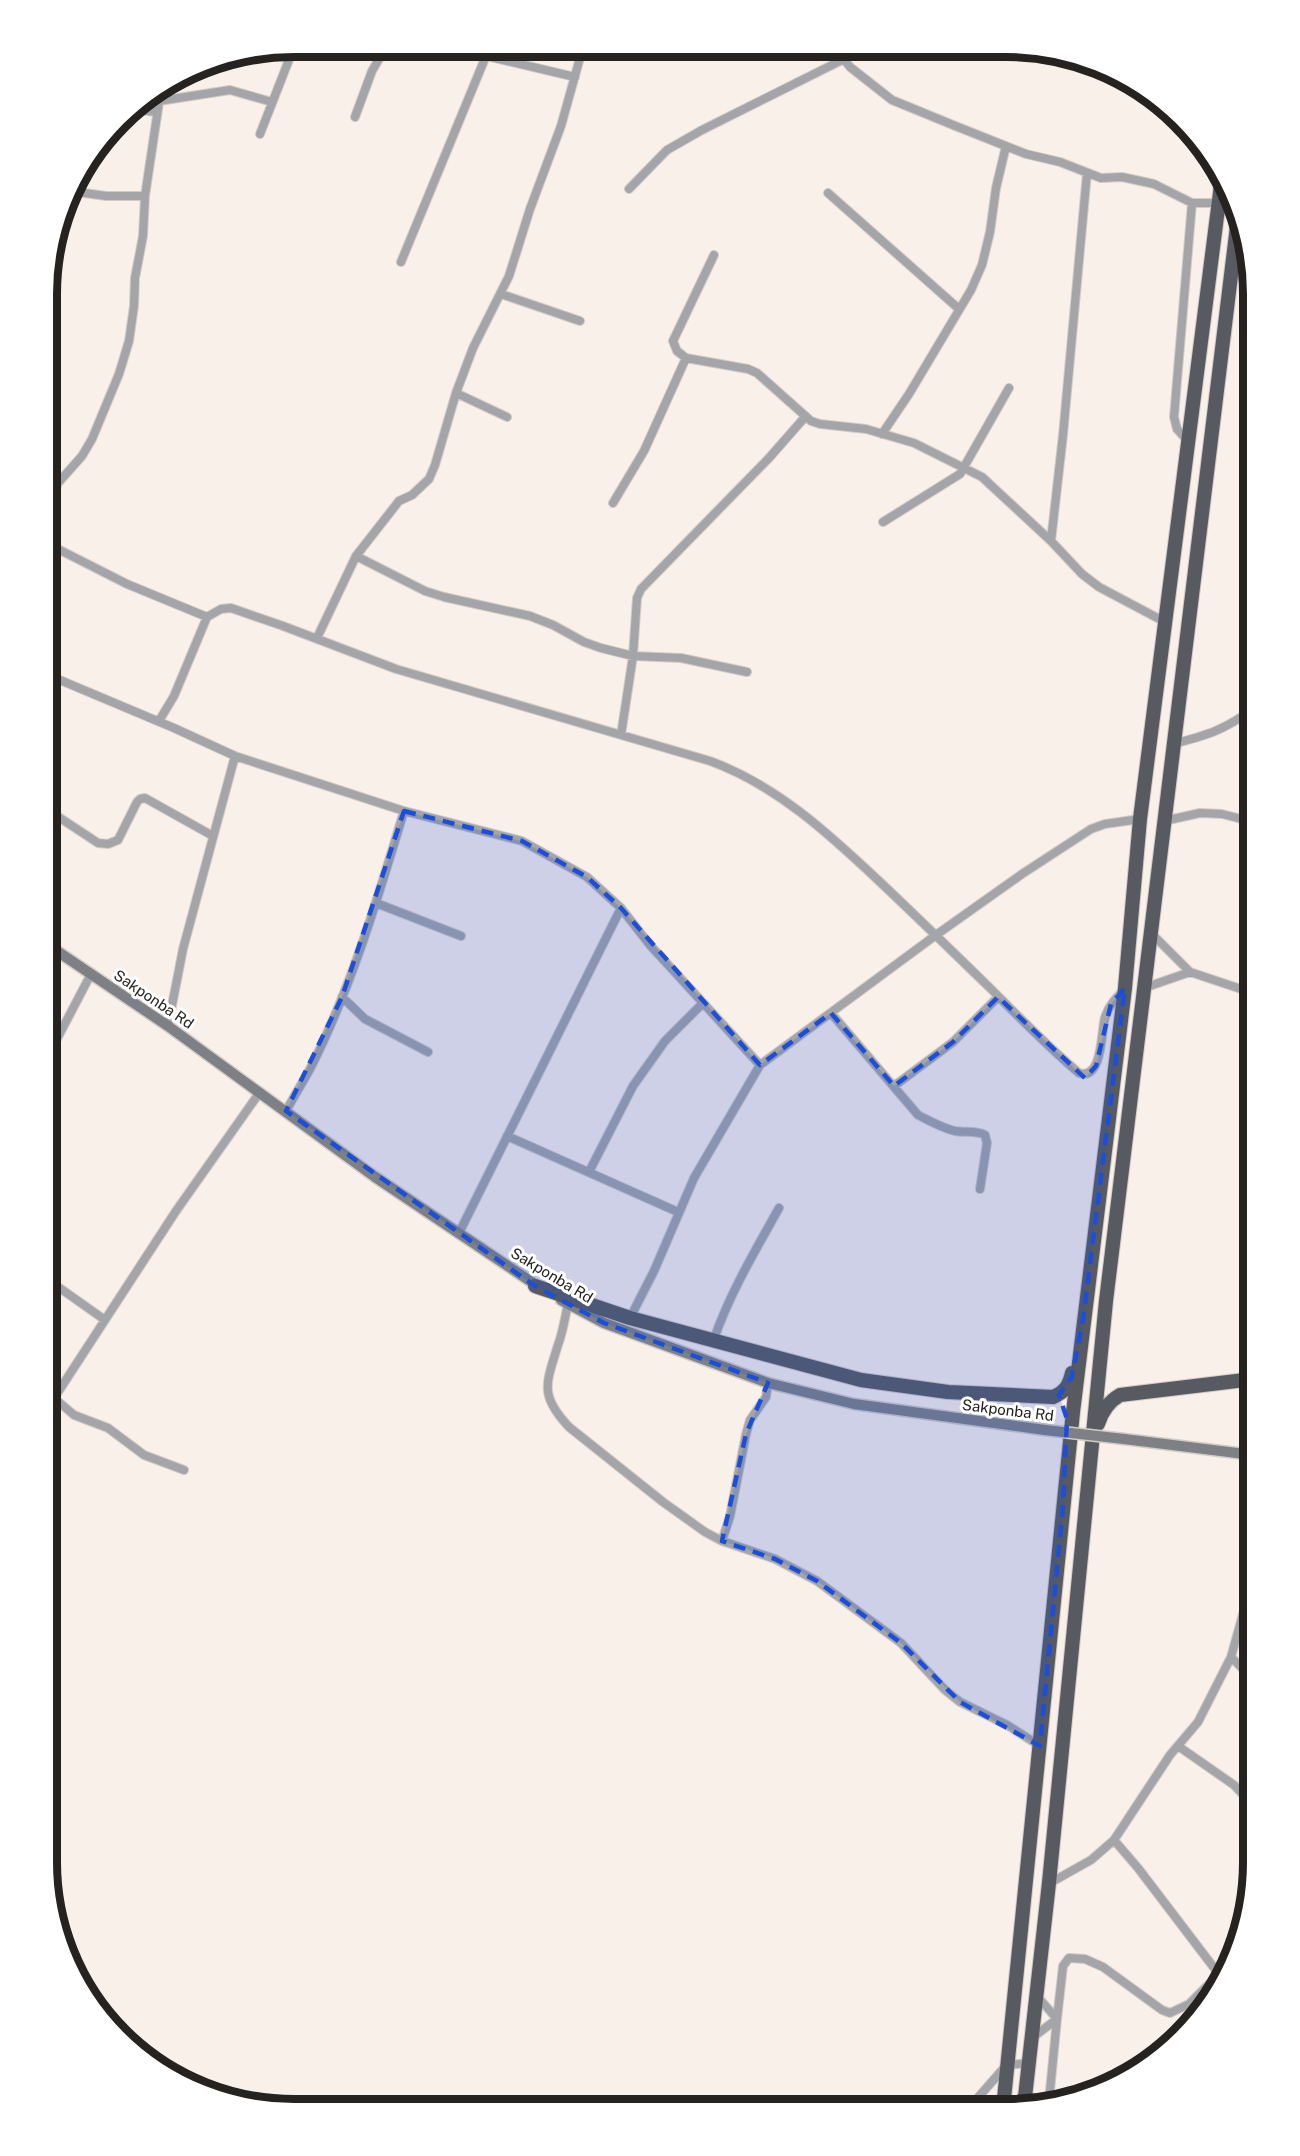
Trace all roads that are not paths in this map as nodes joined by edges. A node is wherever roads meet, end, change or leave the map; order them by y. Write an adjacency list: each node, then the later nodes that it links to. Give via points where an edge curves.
1 (290, 57): 9 (street)
2 (380, 57): 12 (street)
3 (486, 57): 25 (street)
4 (490, 57): 7 (street)
5 (580, 57): 7 (street)
6 (844, 59): 14 (street, via 892,100); 16 (street, via 667,150)
7 (575, 77): 26 (street)
8 (159, 101): 9 (street, via 230,90); 11 (street)
9 (272, 102): 13 (street)
10 (145, 111): 11 (street)
11 (158, 112): 20 (street)
12 (355, 117)
13 (260, 134)
14 (1006, 146): 15 (street); 27 (street, via 982,265)
15 (1087, 173): 21 (street, via 1154,184); 40 (street)
16 (629, 189)
17 (1220, 191): 22 (highway)
18 (80, 192): 20 (street)
19 (828, 193): 27 (street)
20 (145, 196): 37 (street, via 126,352 92,439)
21 (1192, 203): 22 (street); 35 (street, via 1174,417 1177,429)
22 (1218, 203): 35 (highway)
23 (1236, 237): 44 (highway)
24 (714, 255): 29 (street, via 673,341)
25 (401, 262)
26 (501, 294): 28 (street); 31 (street, via 473,348)
27 (959, 309): 34 (street)
28 (580, 321)
29 (686, 358): 33 (street, via 757,373); 38 (street, via 644,451)
30 (1009, 388): 36 (street)
31 (456, 393): 32 (street); 42 (street, via 429,479 399,501)
32 (507, 417)
33 (805, 417): 34 (street, via 820,424); 48 (street, via 641,589 637,597)
34 (882, 434): 36 (street, via 914,443)
35 (1188, 441): 43 (highway)
36 (964, 468): 39 (street, via 952,480); 40 (street, via 982,477)
37 (57, 485)
38 (613, 503)
39 (883, 522)
40 (1051, 541): 46 (street, via 1082,574)
41 (57, 549): 45 (street, via 127,584)
42 (356, 556): 47 (street); 48 (street, via 424,591 530,616 584,642)
43 (1172, 570): 44 (highway); 46 (highway)
44 (1194, 573): 54 (highway)
45 (207, 617): 47 (street, via 231,608); 52 (street, via 174,696)
46 (1165, 622): 58 (highway)
47 (317, 638): 53 (street, via 396,669)
48 (633, 656): 49 (street, via 681,658); 53 (street)
49 (747, 672)
50 (57, 679): 52 (street)
51 (1243, 716): 54 (street, via 1211,734)
52 (159, 721): 55 (street)
53 (621, 735): 65 (street, via 736,770 790,804 830,834)
54 (1173, 744): 60 (highway)
55 (235, 756): 56 (street); 61 (street)
56 (404, 811): 62 (street); 63 (street, via 522,841 587,877)
57 (57, 816): 61 (street, via 98,843 108,844 117,840 140,798 146,798)
58 (1140, 819): 65 (street, via 1091,829); 70 (highway)
59 (1243, 819): 60 (street, via 1200,813)
60 (1164, 821): 64 (highway)
61 (213, 836): 77 (street, via 183,949)
62 (376, 903): 66 (street); 73 (street)
63 (621, 908): 75 (street); 84 (street)
64 (1150, 933): 68 (street); 71 (highway)
65 (936, 935): 74 (street); 76 (street)
66 (461, 936)
67 (57, 951): 69 (main road, Sakponba Rd)
68 (1190, 972): 71 (street); 72 (street)
69 (91, 974): 77 (main road, Sakponba Rd); 78 (street)
70 (1125, 988): 74 (street, via 1105,1018 1096,1066 1084,1075); 95 (highway)
71 (1143, 988): 96 (highway)
72 (1243, 990)
73 (342, 997): 79 (street, via 365,1019); 83 (street, via 311,1067)
74 (998, 997): 81 (street, via 953,1042)
75 (703, 1003): 80 (street); 85 (street, via 665,1041 633,1086)
76 (831, 1013): 80 (street); 81 (street)
77 (168, 1026): 82 (main road, Sakponba Rd)
78 (57, 1039)
79 (428, 1052)
80 (760, 1065): 88 (street)
81 (894, 1086): 86 (street, via 918,1115 957,1131 985,1135)
82 (260, 1092): 83 (main road, Sakponba Rd); 94 (street)
83 (286, 1111): 89 (main road, Sakponba Rd)
84 (507, 1136): 85 (street); 89 (street)
85 (589, 1172): 88 (street)
86 (980, 1188)
87 (779, 1208): 97 (street, via 723,1312)
88 (678, 1212): 93 (street)
89 (459, 1233): 91 (main road, Sakponba Rd)
90 (57, 1286): 94 (street)
91 (535, 1286): 92 (main road, Sakponba Rd); 93 (highway)
92 (568, 1304): 99 (main road, Sakponba Rd, via 603,1323); 108 (street, via 547,1387 556,1413 663,1502)
93 (630, 1318): 97 (highway)
94 (105, 1320): 100 (street)
95 (1083, 1320): 102 (highway, via 1068,1386); 107 (highway)
96 (1103, 1328): 101 (highway, via 1105,1380); 106 (highway)
97 (714, 1340): 102 (highway, via 861,1380 948,1392)
98 (1243, 1380): 101 (highway)
99 (768, 1383): 104 (main road, Sakponba Rd, bridge, via 854,1404); 108 (street, via 766,1397 750,1420)
100 (57, 1393)
101 (1120, 1395): 106 (highway, via 1111,1400 1099,1421)
102 (1053, 1397): 107 (highway, via 1062,1402 1067,1419)
103 (57, 1401): 105 (street, via 74,1415 108,1428 144,1455)
104 (1243, 1454)
105 (184, 1470)
106 (1086, 1500): 116 (highway)
107 (1063, 1508): 112 (highway)
108 (722, 1541): 112 (street, via 775,1559 817,1581 901,1643 960,1702)
109 (1243, 1614): 110 (street)
110 (1231, 1658): 111 (street); 113 (street, via 1198,1722)
111 (1243, 1669)
112 (1040, 1746): 123 (highway)
113 (1178, 1746): 114 (street); 115 (street)
114 (1243, 1794)
115 (1114, 1840): 116 (street, via 1091,1860); 117 (street)
116 (1049, 1883): 119 (highway)
117 (1216, 1971)
118 (1206, 1989): 120 (street, via 1189,2004 1170,2013 1103,1967 1085,1959 1069,1958 1063,1966)
119 (1037, 1996): 120 (street); 121 (highway)
120 (1058, 2019): 121 (street); 124 (street)
121 (1032, 2038): 122 (highway)
122 (1029, 2063): 123 (street); 125 (highway)
123 (1008, 2066): 126 (street); 127 (highway)
124 (1050, 2094)
125 (1025, 2098)
126 (976, 2099)
127 (1004, 2099)

